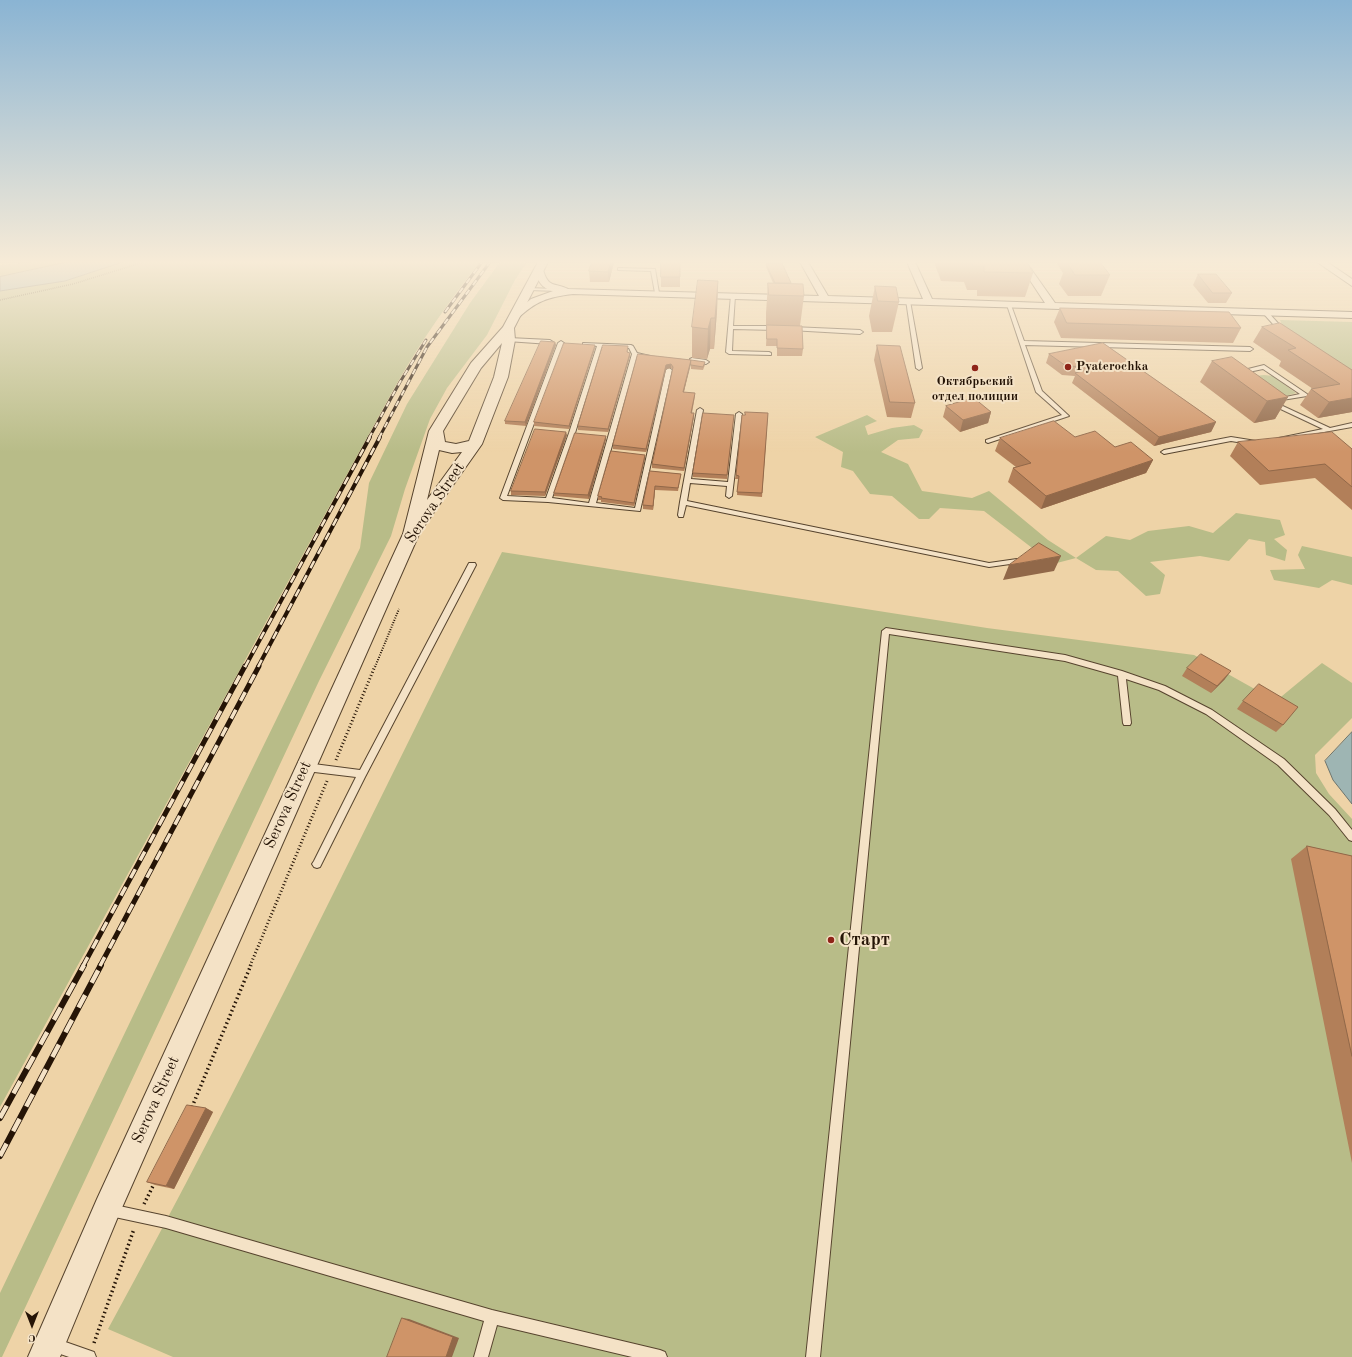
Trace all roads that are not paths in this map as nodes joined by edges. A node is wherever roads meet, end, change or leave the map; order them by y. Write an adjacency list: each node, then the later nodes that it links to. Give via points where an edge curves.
1 (512, 325): 6 (street)
2 (912, 325): 20 (lane)
3 (1016, 325): 10 (lane)
4 (1275, 325): 8 (lane)
5 (731, 327): 7 (lane); 16 (lane, via 729,352)
6 (510, 328): 9 (lane); 31 (street, via 476,366); 40 (street, Serova Street, via 501,377)
7 (860, 332)
8 (1291, 338)
9 (561, 343): 11 (lane); 28 (lane)
10 (1022, 343): 14 (lane); 38 (lane, via 1039,392 1066,416)
11 (569, 344)
12 (577, 344): 13 (lane)
13 (600, 345): 15 (lane, via 631,347); 33 (lane)
14 (1250, 349)
15 (635, 354): 17 (lane); 36 (lane)
16 (769, 354)
17 (651, 356)
18 (682, 359): 19 (lane)
19 (706, 362)
20 (919, 368)
21 (669, 370): 45 (lane)
22 (1236, 377): 24 (lane, via 1231,373 1264,367 1305,395)
23 (1265, 398): 24 (lane)
24 (1270, 402): 29 (lane)
25 (700, 410): 46 (lane)
26 (738, 414): 47 (lane)
27 (1352, 425): 29 (lane)
28 (530, 429): 30 (lane); 49 (lane, via 503,498)
29 (1328, 429): 37 (lane)
30 (537, 430)
31 (436, 431): 40 (street, via 438,445 462,448); 53 (street)
32 (565, 432): 33 (lane)
33 (572, 433): 34 (lane); 49 (lane)
34 (580, 433)
35 (604, 436): 36 (lane)
36 (611, 436): 41 (lane)
37 (1274, 440)
38 (988, 441)
39 (1266, 442): 43 (lane, via 1231,439)
40 (475, 444): 53 (street, Serova Street)
41 (607, 451): 42 (lane); 51 (lane)
42 (614, 452)
43 (1164, 452)
44 (643, 455): 45 (lane)
45 (650, 456): 51 (lane, via 650,472 638,510)
46 (685, 477): 47 (lane); 50 (lane)
47 (731, 484): 48 (lane)
48 (729, 496)
49 (548, 500): 51 (lane)
50 (683, 502): 52 (lane); 54 (lane, via 989,565)
51 (592, 505)
52 (681, 516)
53 (411, 534): 58 (street, Serova Street)
54 (1017, 561)
55 (472, 565): 59 (lane)
56 (1122, 674): 57 (lane); 60 (lane, via 1162,688 1209,712 1281,762 1332,812); 68 (lane, via 1065,658 886,631)
57 (1127, 723)
58 (305, 767): 59 (lane); 62 (street, Serova Street)
59 (362, 774): 61 (lane)
60 (1352, 837)
61 (317, 864)
62 (107, 1209): 63 (lane, via 166,1222); 64 (street, Serova Street)
63 (492, 1317): 66 (lane); 67 (lane)
64 (46, 1350): 65 (lane)
65 (89, 1357)
66 (481, 1357)
67 (660, 1357)
68 (813, 1357)

